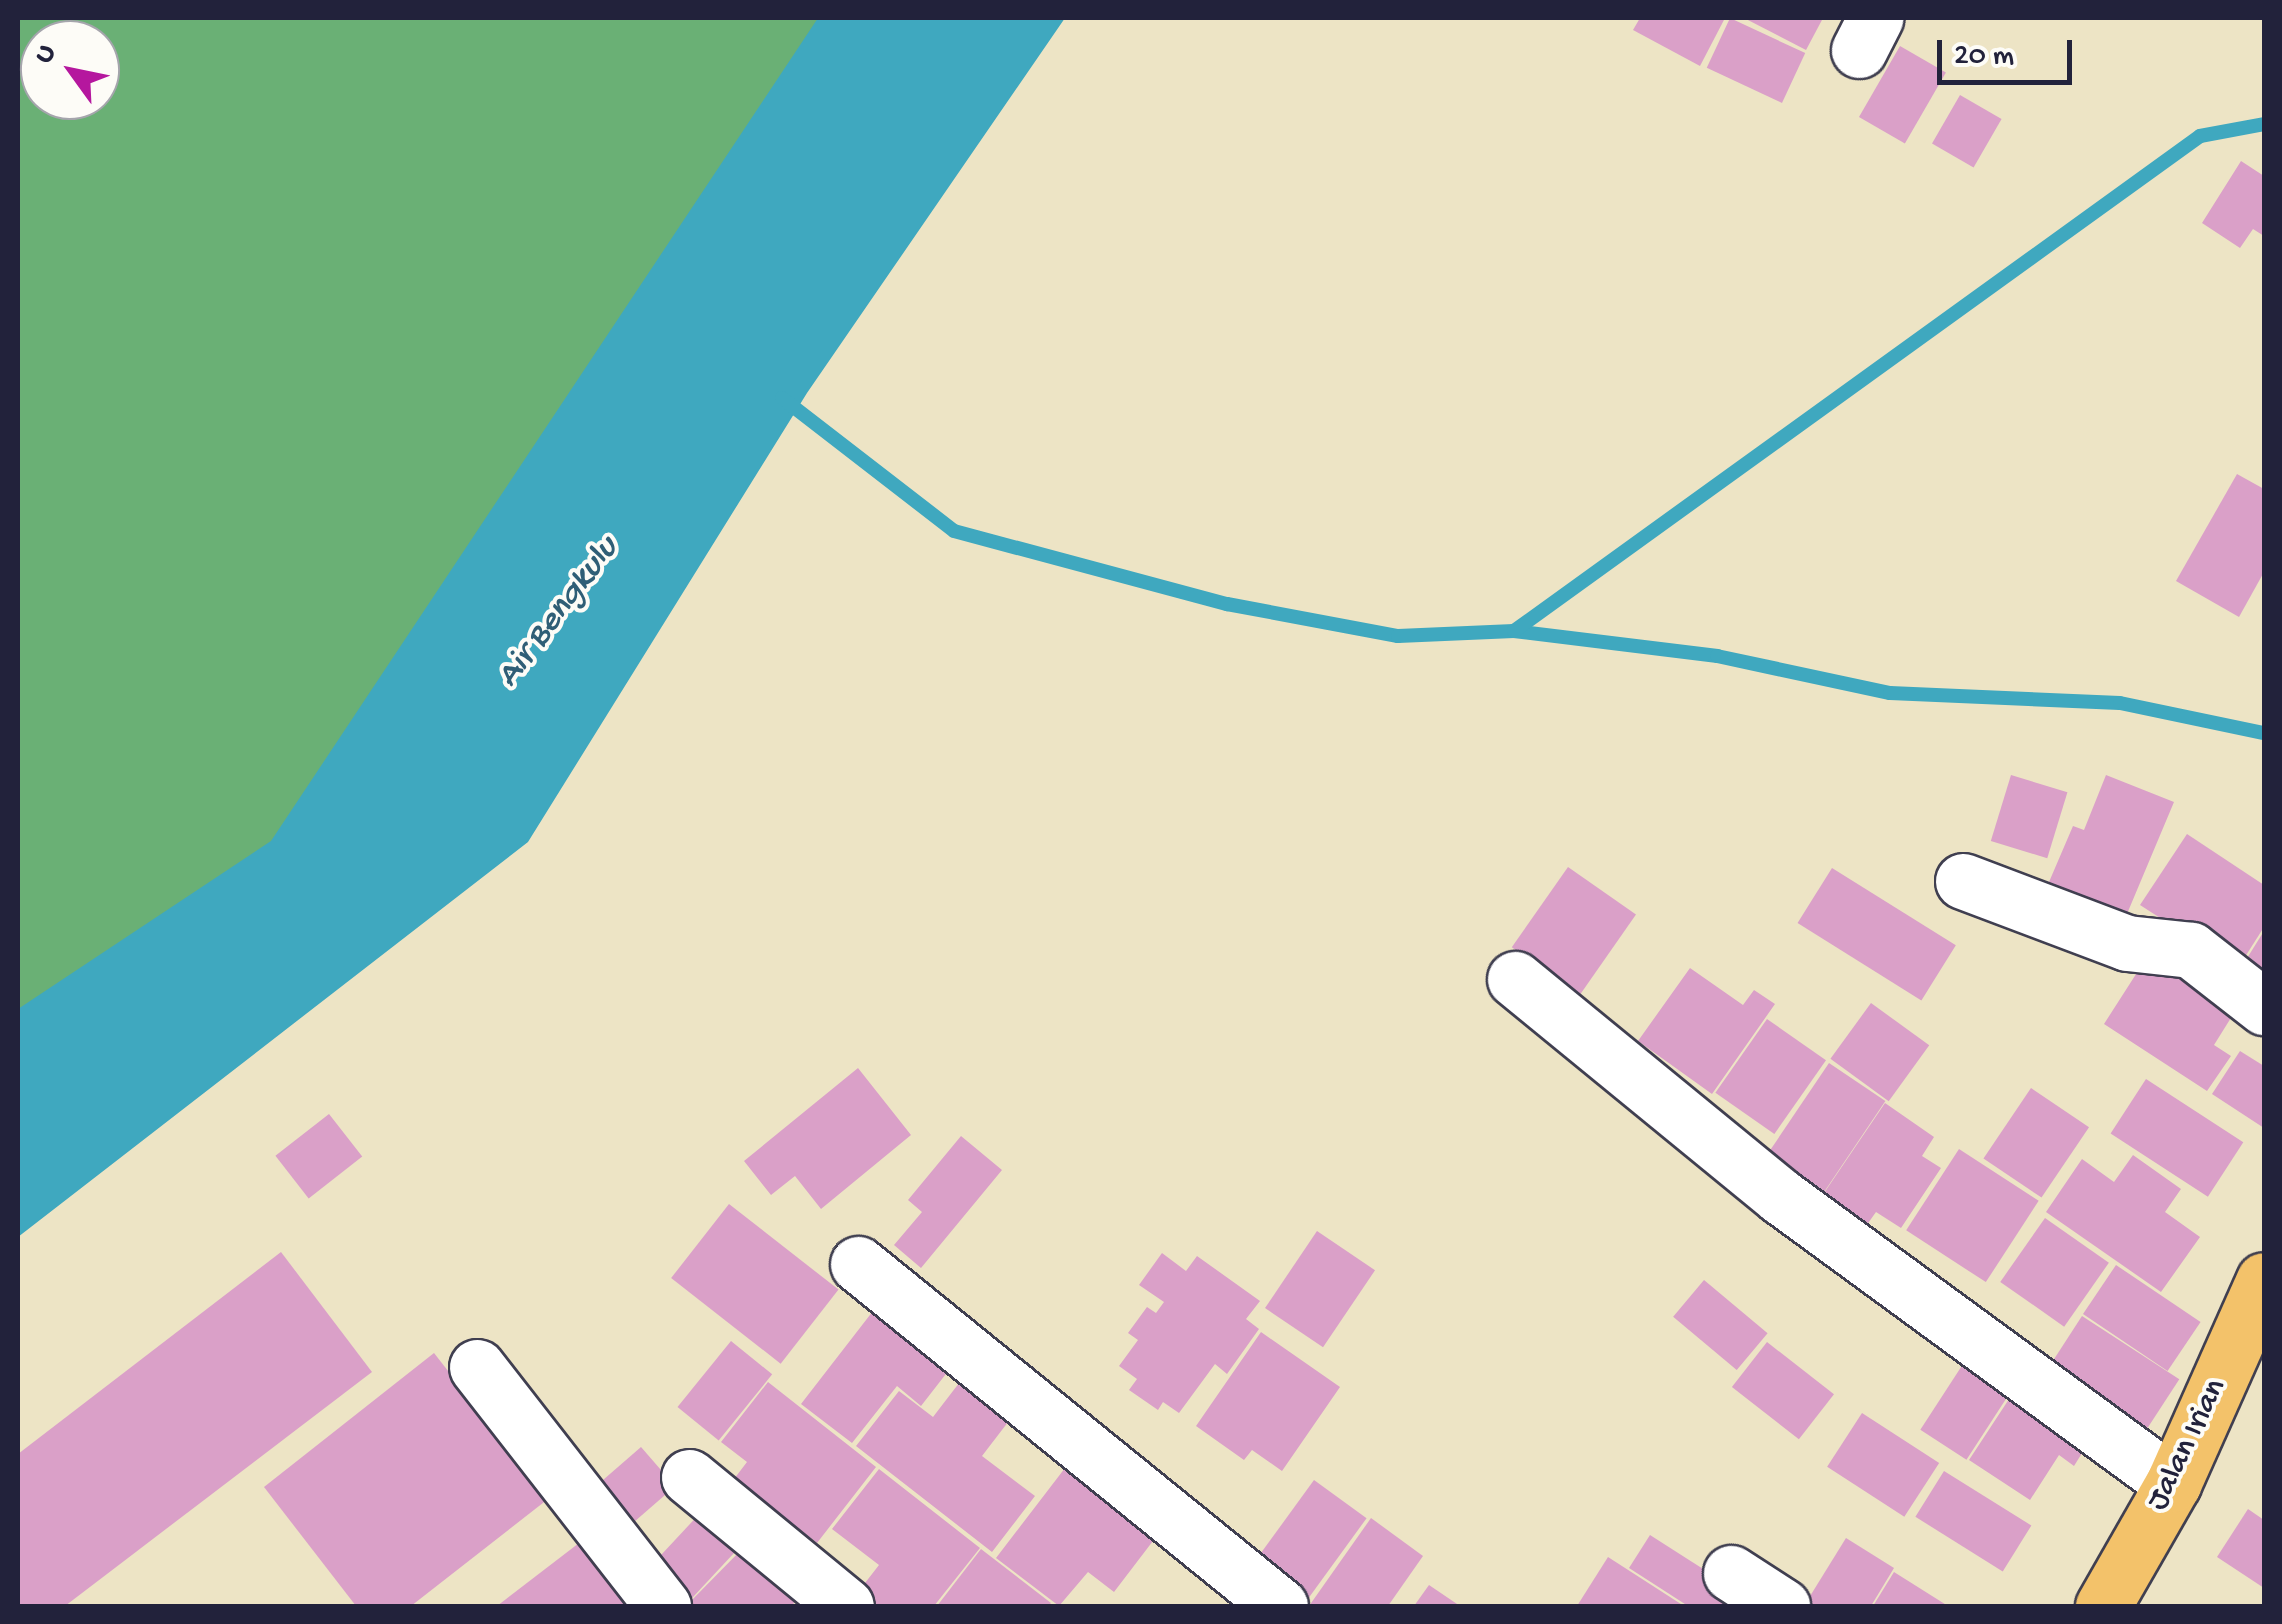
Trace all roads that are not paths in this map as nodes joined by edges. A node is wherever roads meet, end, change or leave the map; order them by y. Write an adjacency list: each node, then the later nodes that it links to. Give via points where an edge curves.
1 (1964, 881): 3 (street, via 2127,943 2190,950)
2 (1514, 979): 8 (street, via 1780,1196)
3 (2264, 1007)
4 (858, 1264): 12 (street)
5 (2264, 1280): 8 (main road, Jalan Irian)
6 (477, 1367): 10 (street)
7 (689, 1478): 11 (street)
8 (2173, 1484): 14 (main road, Jalan Irian)
9 (1730, 1573): 13 (street)
10 (663, 1606)
11 (846, 1606)
12 (1280, 1606)
13 (1782, 1606)
14 (2103, 1606)

